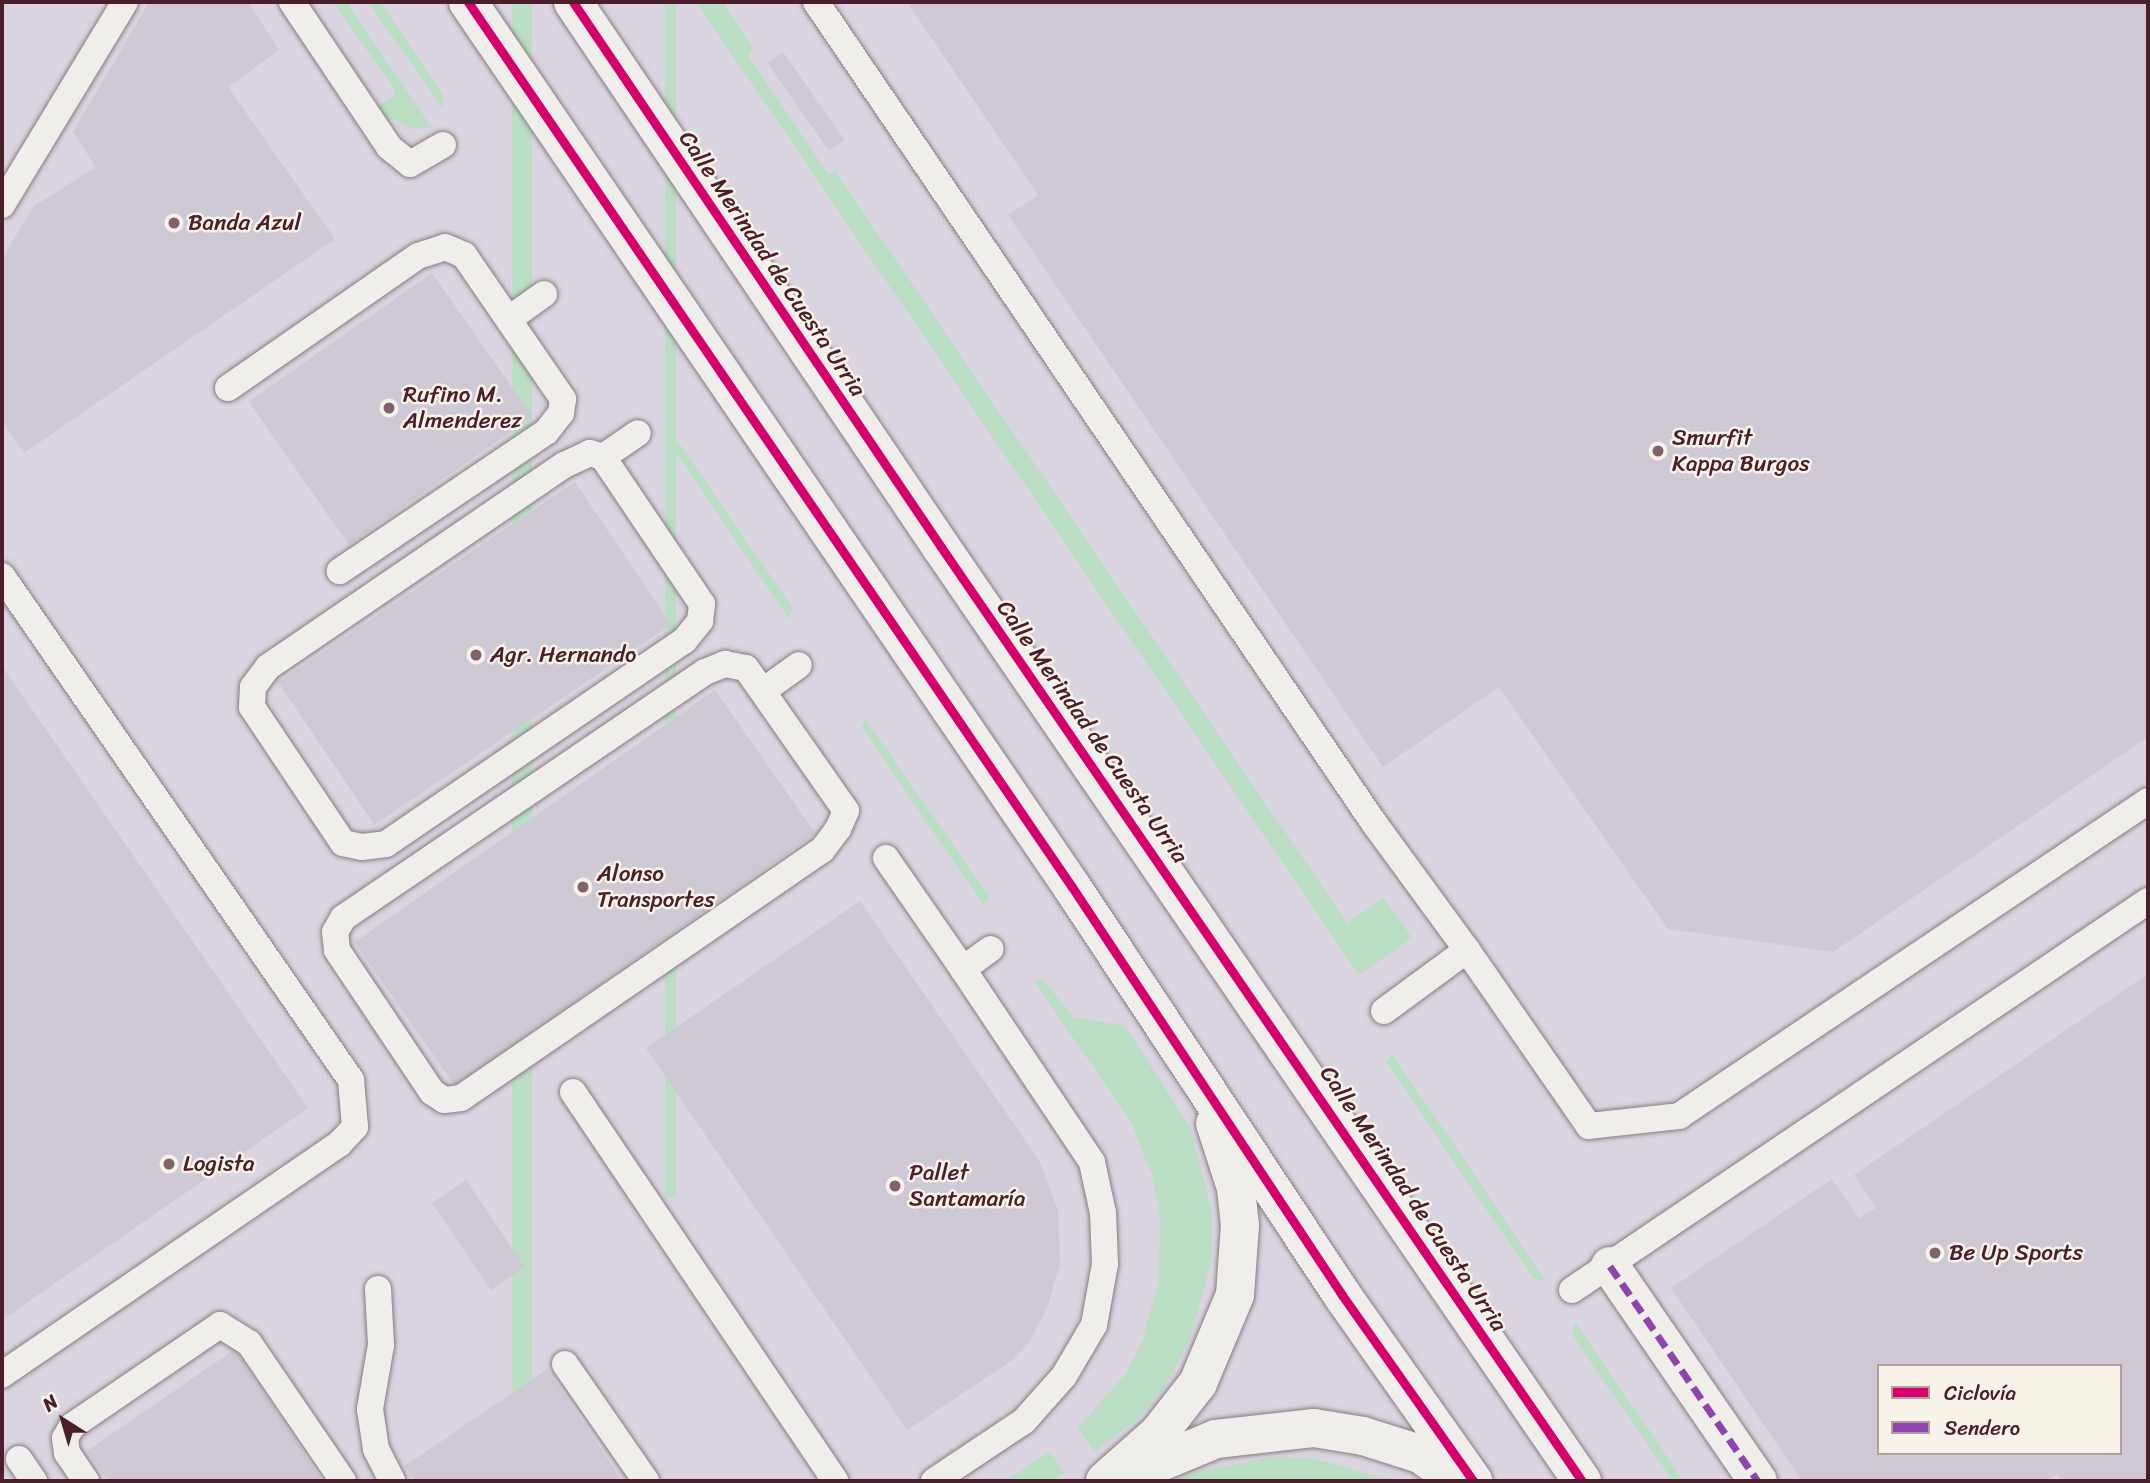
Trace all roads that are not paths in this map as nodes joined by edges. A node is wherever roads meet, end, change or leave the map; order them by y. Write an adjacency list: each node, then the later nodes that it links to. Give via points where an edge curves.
1 (125, 2): 7 (lane)
2 (292, 2): 6 (lane, via 389,147 410,164)
3 (468, 2): 24 (street)
4 (573, 2): 43 (street, Calle Merindad de Cuesta Urria, via 933,536)
5 (816, 2): 21 (lane, via 1367,812)
6 (443, 145)
7 (2, 205)
8 (544, 294): 9 (lane)
9 (509, 319): 10 (lane, via 464,255 445,247 431,249); 13 (lane, via 563,399 561,413 546,432)
10 (228, 388)
11 (638, 433): 12 (lane)
12 (603, 457): 12 (lane, via 702,604 700,621 684,641 386,844 362,847 344,842 251,707 253,687 268,667 564,465 590,453)
13 (340, 571)
14 (2, 576): 30 (lane, via 351,1080 355,1127 339,1144)
15 (799, 666): 16 (lane)
16 (763, 691): 16 (lane, via 846,811 822,850 461,1098 444,1100 432,1092 337,950 335,932 343,918 705,672 725,664 746,668)
17 (2148, 801): 21 (lane, via 1679,1116 1589,1126)
18 (886, 858): 22 (lane)
19 (2148, 901): 26 (lane)
20 (990, 949): 22 (lane)
21 (1467, 950): 23 (lane)
22 (963, 969): 38 (lane, via 1092,1162 1103,1213 1105,1264 1094,1325 1063,1376 1024,1421)
23 (1384, 1010)
24 (1199, 1075): 39 (street, via 1236,1188 1240,1226 1235,1295 1198,1383 1159,1433); 42 (street, via 1342,1295)
25 (573, 1092): 37 (lane)
26 (1610, 1266): 28 (lane); 44 (street)
27 (378, 1289): 35 (lane, via 381,1345 370,1409 376,1448)
28 (1572, 1290)
29 (565, 1364): 36 (lane)
30 (2, 1375)
31 (19, 1459): 32 (lane)
32 (34, 1481)
33 (86, 1481): 34 (lane, via 67,1453 65,1438 72,1426 219,1325 249,1343)
34 (343, 1481)
35 (392, 1481)
36 (646, 1481)
37 (835, 1481)
38 (934, 1481)
39 (1105, 1481)
40 (1115, 1481): 41 (street, via 1216,1439 1314,1428 1363,1436 1420,1454)
41 (1459, 1481)
42 (1473, 1481)
43 (1582, 1481)
44 (1758, 1481)

